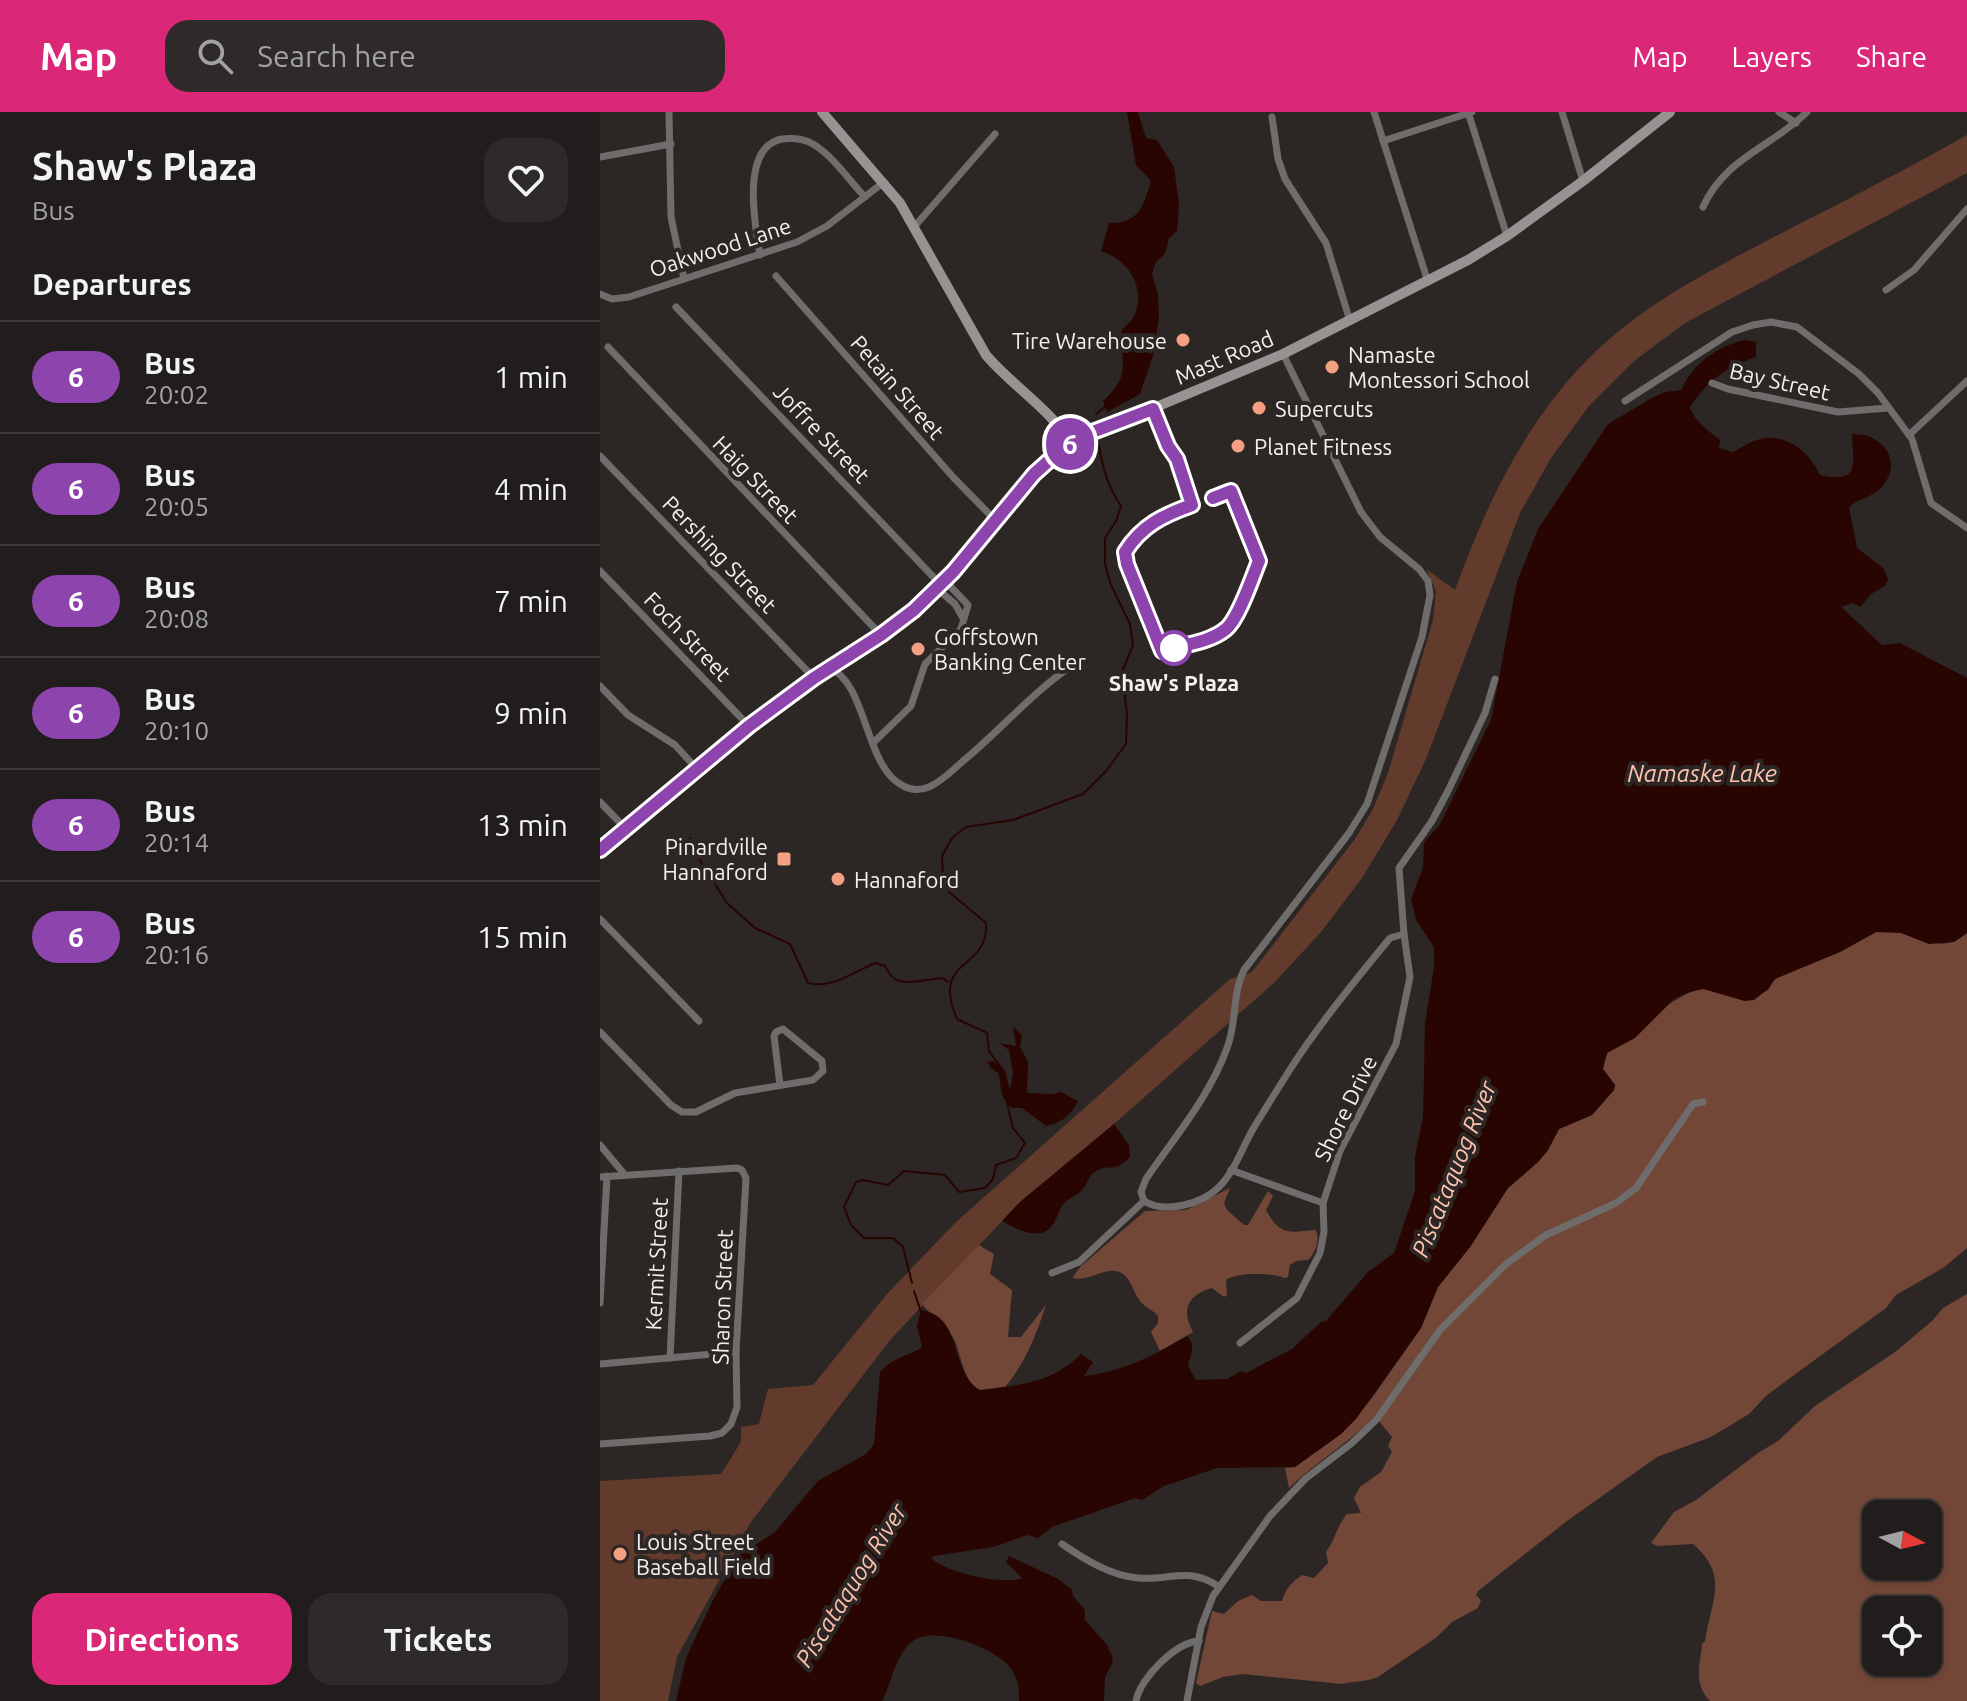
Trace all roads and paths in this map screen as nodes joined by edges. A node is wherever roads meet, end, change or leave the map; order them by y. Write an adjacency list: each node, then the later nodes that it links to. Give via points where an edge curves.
1 (669, 112): 13 (street)
2 (822, 112): 16 (main road)
3 (1374, 112): 12 (street)
4 (1562, 112): 15 (street)
5 (1670, 112): 15 (main road, Mast Road)
6 (1779, 112): 10 (street)
7 (1807, 112): 10 (street)
8 (1470, 113): 12 (street); 21 (street)
9 (1272, 117): 29 (street, via 1285,179 1326,243)
10 (1796, 123): 18 (street, via 1722,175)
11 (995, 134): 20 (street)
12 (1383, 141): 25 (street)
13 (671, 144): 14 (street); 24 (street, via 671,217)
14 (600, 157)
15 (1583, 181): 21 (main road, Mast Road)
16 (884, 182): 17 (street, Oakwood Lane); 20 (main road)
17 (865, 197): 22 (street, Oakwood Lane, via 812,235); 22 (street, via 812,144 773,142 755,168)
18 (1703, 207)
19 (1967, 209): 26 (street, via 1914,270)
20 (914, 227): 37 (main road, via 986,355)
21 (1507, 236): 25 (main road, Mast Road)
22 (760, 255): 24 (street, Oakwood Lane)
23 (776, 276): 39 (street, Petain Street)
24 (684, 279): 27 (street, Oakwood Lane, via 620,299)
25 (1428, 282): 29 (main road, Mast Road)
26 (1886, 290)
27 (600, 294)
28 (676, 307): 42 (street, Joffre Street)
29 (1350, 321): 31 (main road, Mast Road)
30 (608, 347): 44 (street, Haig Street)
31 (1283, 354): 37 (main road, Mast Road); 67 (street, via 1361,512 1380,537 1425,576 1428,604 1367,804 1244,970 1223,1059 1146,1179)
32 (1967, 381): 36 (street)
33 (1712, 383): 35 (street, Bay Street, via 1838,412)
34 (1625, 401): 35 (street, via 1722,337 1779,322 1797,327 1842,360)
35 (1888, 408): 36 (street)
36 (1909, 435): 40 (street, via 1929,499)
37 (1070, 443): 39 (main road, Mast Road, via 1034,474)
38 (600, 456): 47 (street, Pershing Street)
39 (995, 520): 42 (main road, Mast Road)
40 (1967, 528)
41 (600, 571): 50 (street, Foch Street)
42 (941, 585): 43 (street); 43 (street, via 950,586 968,605); 44 (main road, Mast Road)
43 (963, 619): 51 (street, via 961,629 925,664 911,706)
44 (881, 635): 46 (main road, Mast Road)
45 (1073, 665): 51 (street, via 930,786 910,789 897,783)
46 (829, 668): 47 (main road, Mast Road); 51 (street, via 845,678)
47 (814, 678): 50 (main road, Mast Road)
48 (1495, 679): 57 (street, Shore Drive, via 1444,800 1399,868)
49 (600, 686): 52 (street, via 628,715 670,740)
50 (749, 726): 52 (main road, Mast Road)
51 (873, 743)
52 (697, 769): 54 (main road, Mast Road)
53 (600, 802): 54 (street)
54 (626, 829): 55 (main road, Mast Road)
55 (600, 850)
56 (600, 919): 58 (street)
57 (1404, 934): 63 (street, via 1390,938 1309,1041); 68 (street, Shore Drive, via 1410,977 1396,1044 1347,1136)
58 (699, 1021)
59 (600, 1032): 60 (street, via 682,1112 696,1112 739,1092)
60 (780, 1085): 60 (street, via 817,1078 824,1067 780,1029 774,1036)
61 (1703, 1102): 77 (street, via 1693,1104 1636,1188 1525,1247 1451,1317 1377,1419 1287,1497)
62 (600, 1145): 65 (street)
63 (1231, 1170): 67 (street, via 1214,1191 1192,1202 1160,1207); 68 (street)
64 (679, 1171): 65 (street); 72 (street, Sharon Street, via 737,1168 746,1178); 73 (street, Kermit Street)
65 (625, 1175): 66 (street)
66 (604, 1176): 70 (street)
67 (1144, 1201): 69 (street, via 1079,1262)
68 (1323, 1203): 71 (street, Shore Drive, via 1322,1245 1301,1291)
69 (1052, 1273)
70 (600, 1303)
71 (1240, 1343)
72 (736, 1352): 73 (street); 75 (street, Sharon Street, via 737,1407 722,1433)
73 (670, 1358): 74 (street)
74 (600, 1364)
75 (600, 1444)
76 (1062, 1544): 77 (street, via 1130,1577 1189,1574)
77 (1218, 1586): 78 (street)
78 (1199, 1641): 79 (street, via 1183,1644 1152,1672); 80 (street)
79 (1136, 1701)
80 (1187, 1701)

